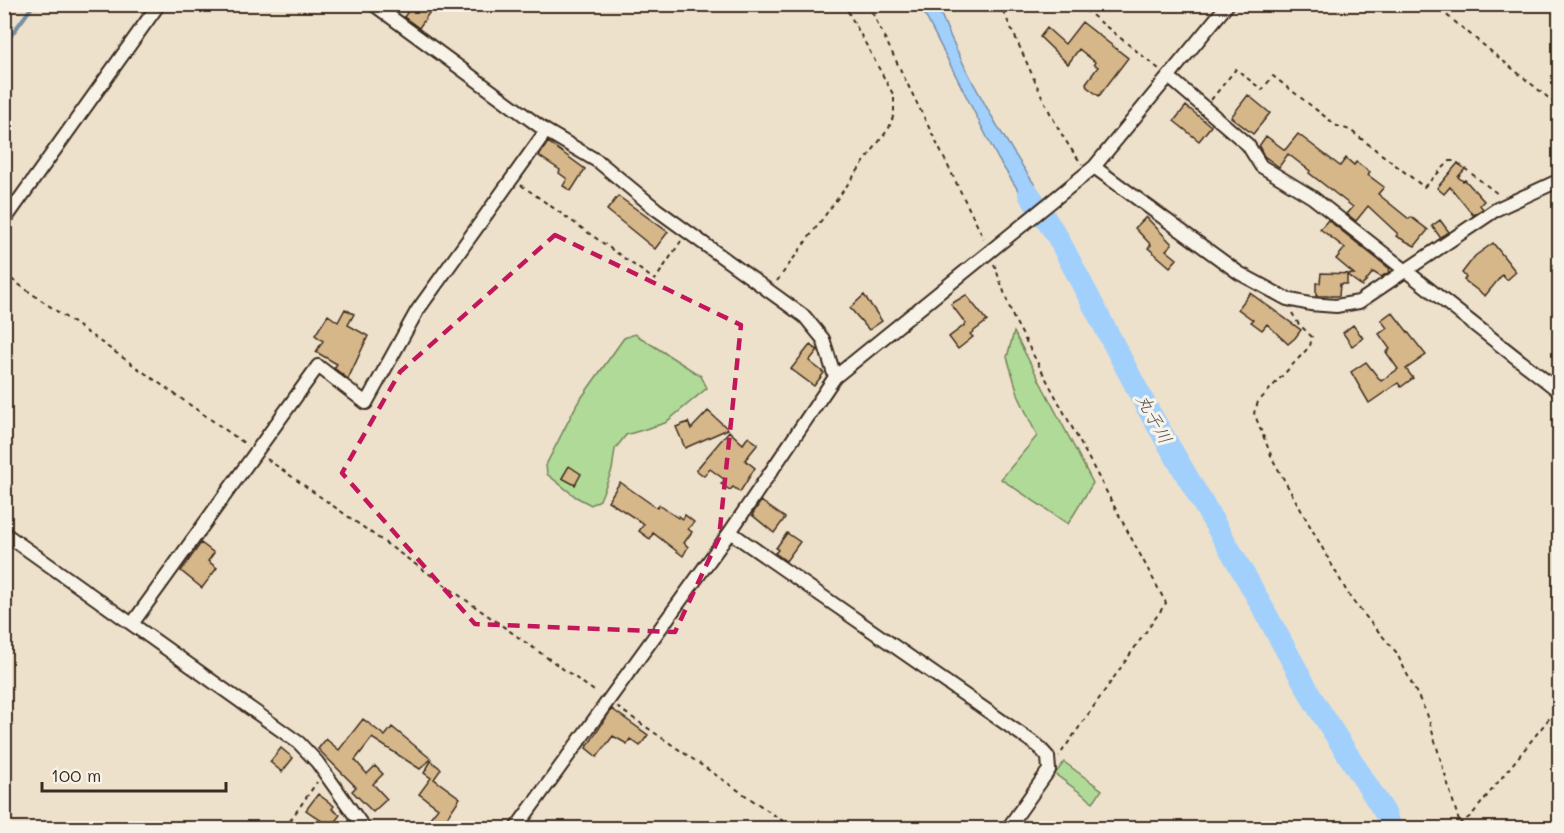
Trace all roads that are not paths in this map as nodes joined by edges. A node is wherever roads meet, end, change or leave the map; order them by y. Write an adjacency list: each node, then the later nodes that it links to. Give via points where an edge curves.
1 (159, 4): 8 (street)
2 (1228, 4): 4 (street)
3 (375, 5): 5 (street)
4 (1170, 78): 6 (street); 9 (street, via 1248,144 1261,166 1312,197)
5 (546, 131): 10 (street, via 599,162 806,317 823,339); 14 (street, via 417,311 366,403 318,366)
6 (1090, 169): 9 (street, via 1239,273 1287,299 1336,306 1359,302); 10 (street)
7 (1560, 180): 9 (street, via 1474,224)
8 (4, 222)
9 (1408, 271): 11 (street)
10 (835, 377): 12 (street)
11 (1560, 392)
12 (730, 532): 16 (street); 17 (street, via 1038,746 1048,757 1049,770)
13 (4, 533): 14 (street)
14 (132, 624): 15 (street, via 298,743)
15 (364, 828)
16 (516, 828)
17 (1008, 828)

